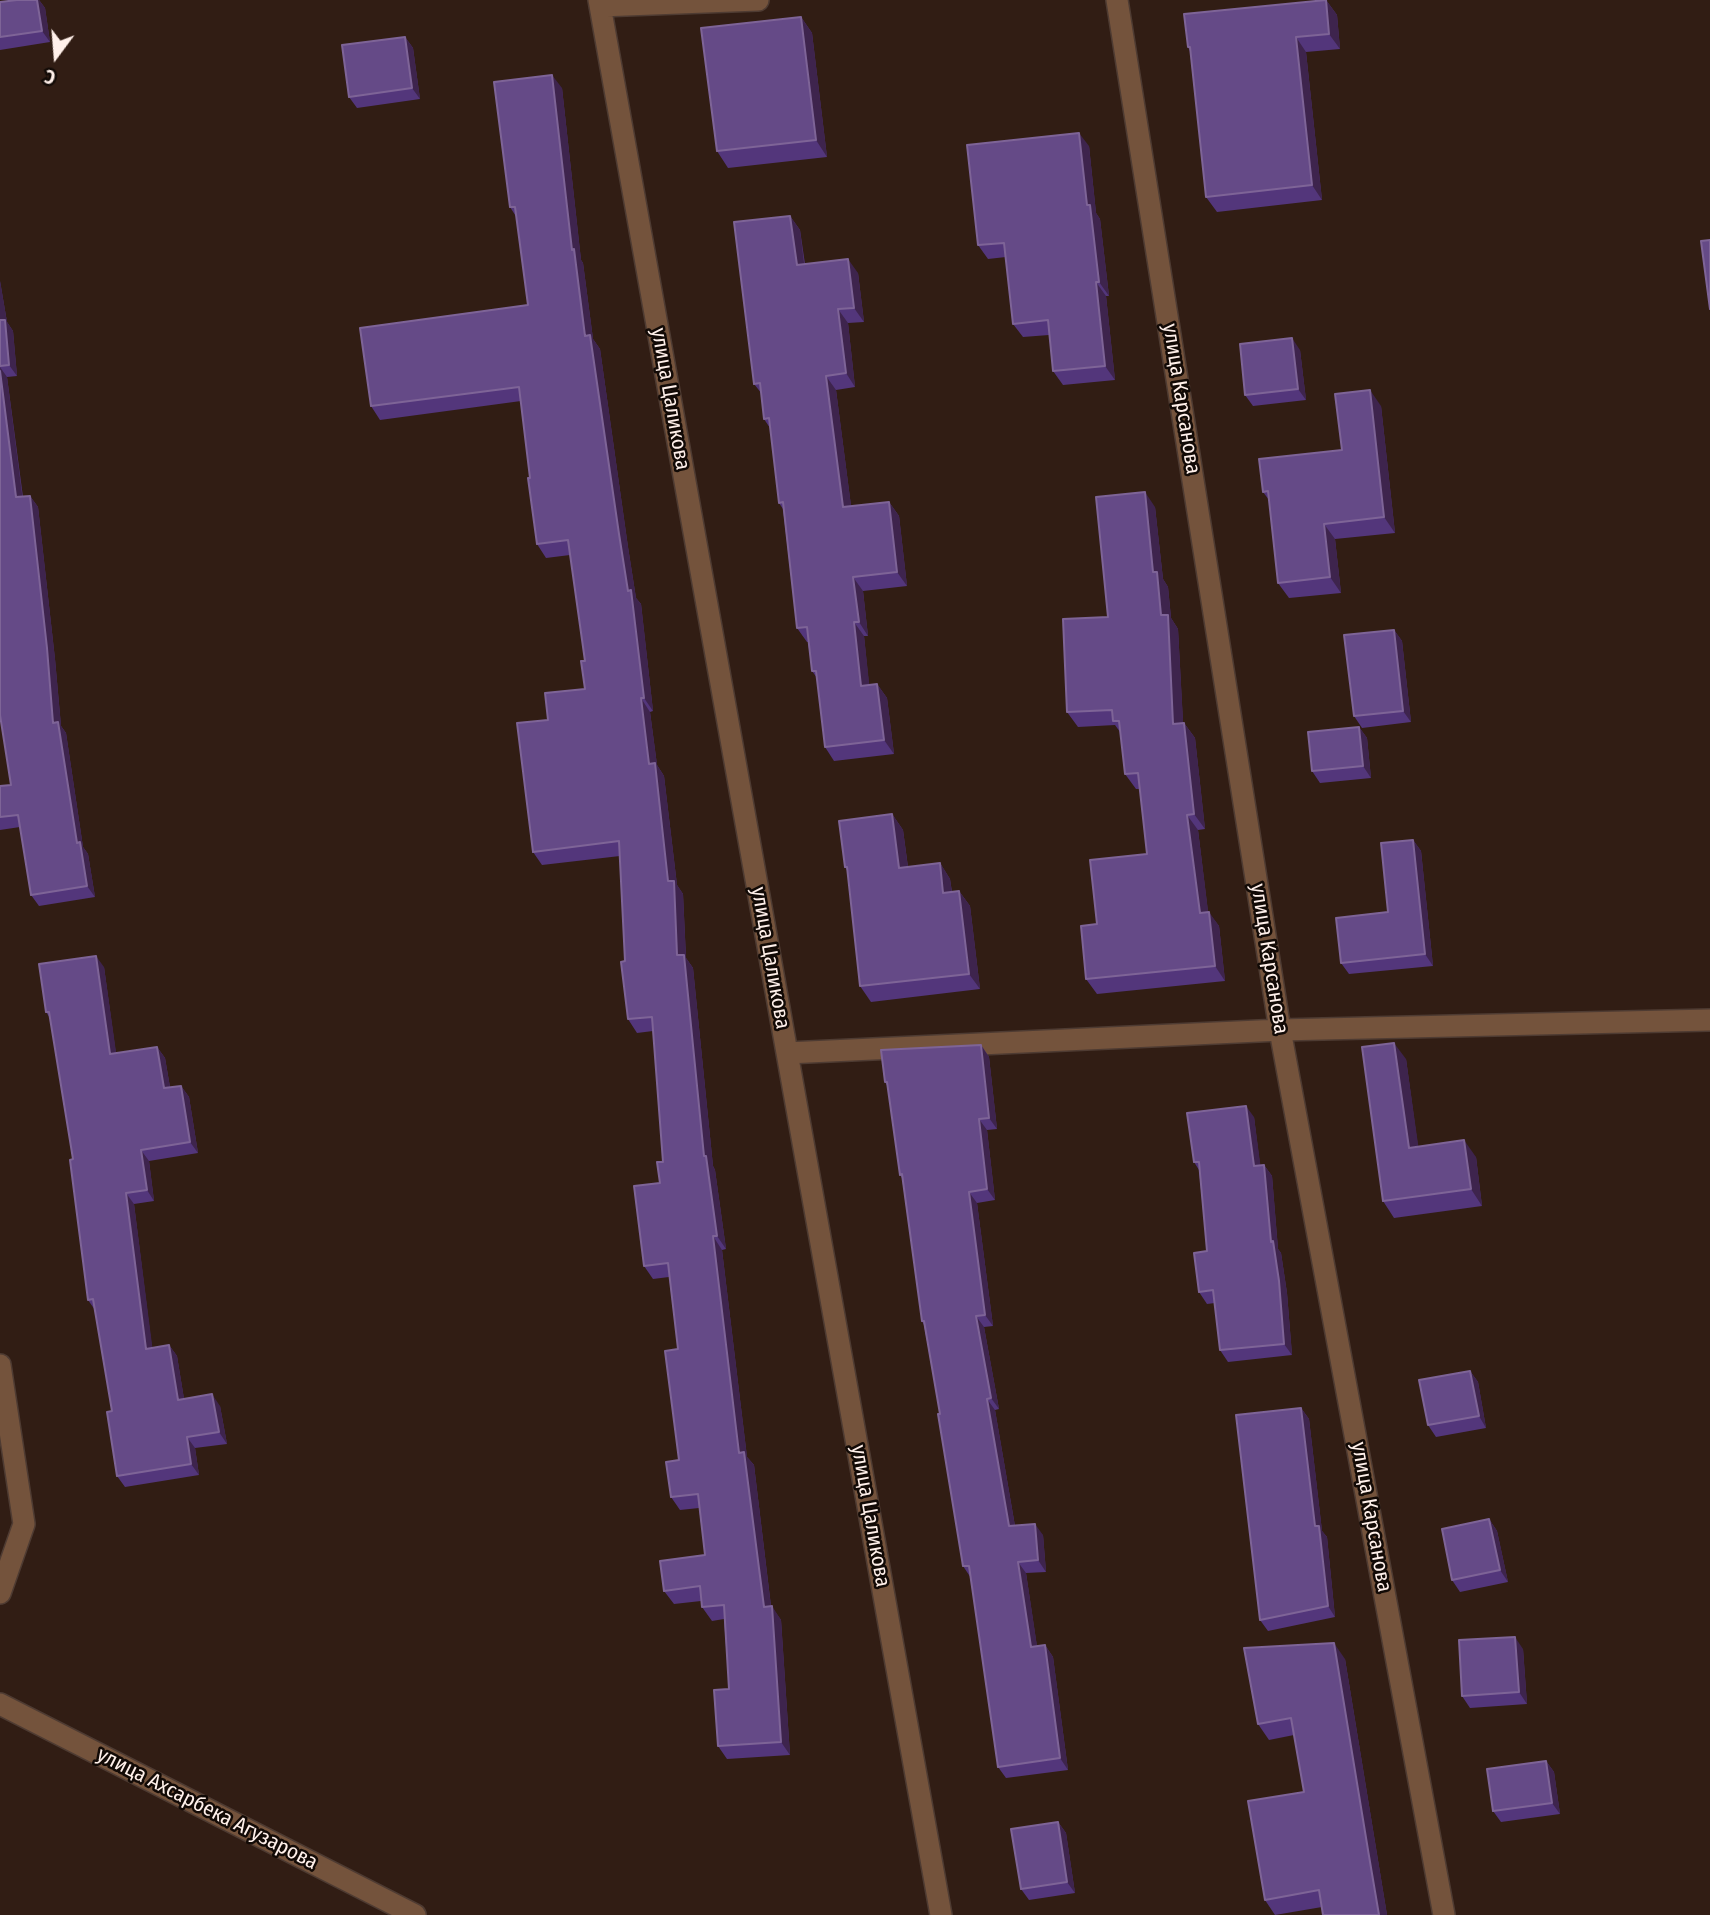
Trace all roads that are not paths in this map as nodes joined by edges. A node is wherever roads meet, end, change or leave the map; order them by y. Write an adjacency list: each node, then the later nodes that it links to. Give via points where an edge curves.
1 (758, 0): 3 (street)
2 (1117, 0): 5 (street, улица Карсанова)
3 (600, 3): 6 (street, улица Цаликова)
4 (1710, 1020): 5 (street)
5 (1280, 1030): 6 (street); 12 (street, улица Карсанова)
6 (787, 1053): 11 (street, улица Цаликова)
7 (0, 1365): 8 (street, via 24,1524)
8 (0, 1593)
9 (0, 1703): 10 (street, улица Ахсарбека Агузарова)
10 (415, 1915)
11 (941, 1915)
12 (1444, 1915)

